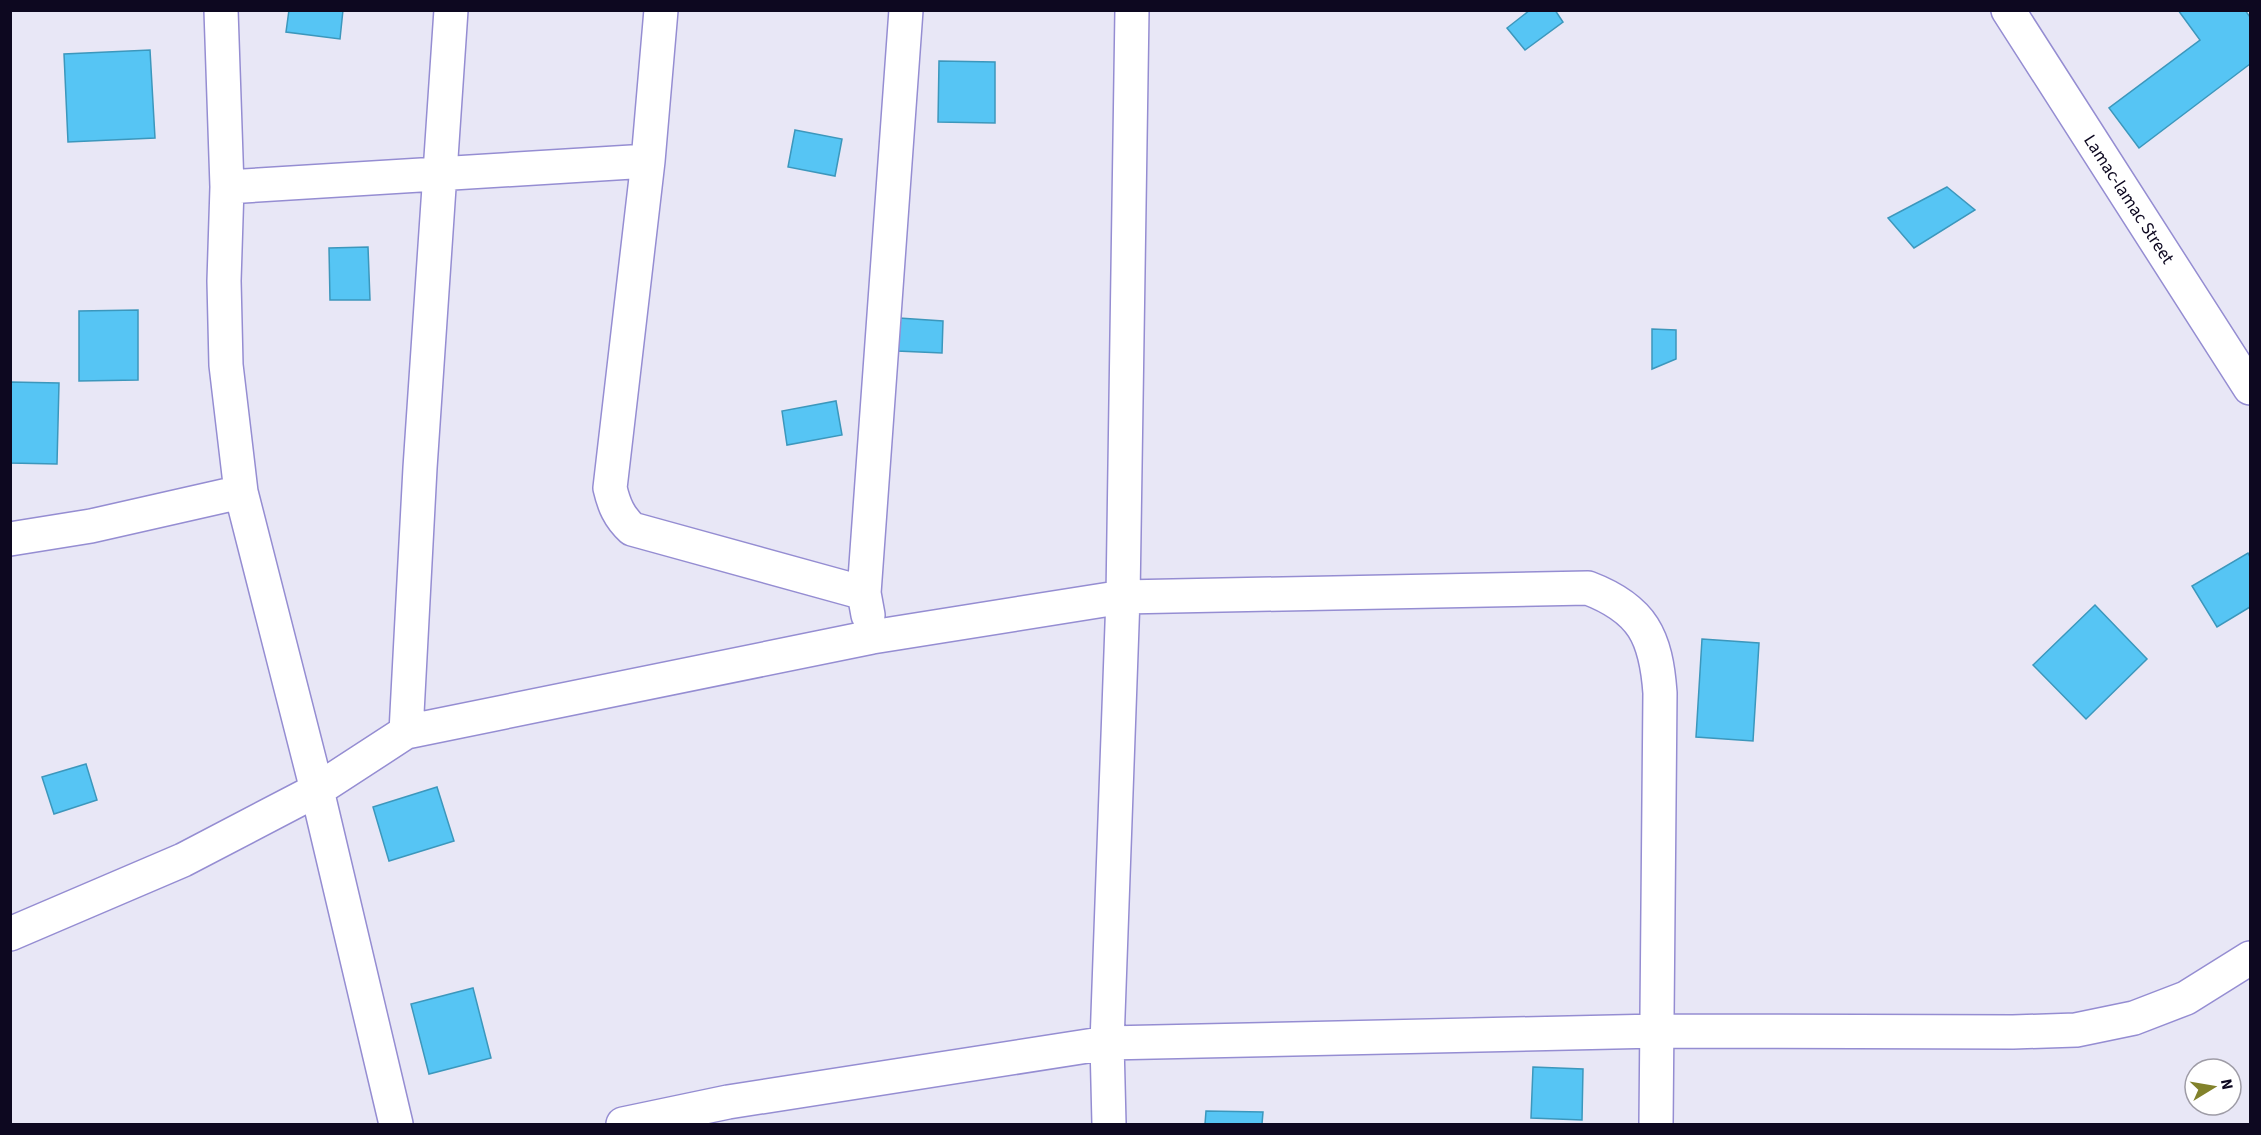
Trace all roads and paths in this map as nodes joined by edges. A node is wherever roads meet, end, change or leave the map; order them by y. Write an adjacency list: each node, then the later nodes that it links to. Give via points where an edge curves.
1 (221, 10): 9 (street)
2 (452, 10): 8 (street)
3 (661, 10): 7 (street)
4 (906, 10): 13 (street)
5 (1132, 10): 14 (street)
6 (2008, 10): 10 (street, Lamac-lamac Street)
7 (648, 161): 8 (street); 13 (street, via 610,488 621,518 632,530)
8 (440, 173): 9 (street); 16 (street)
9 (226, 187): 11 (street, via 226,365)
10 (2250, 388)
11 (241, 492): 12 (street, via 91,526); 17 (street)
12 (10, 539)
13 (864, 593): 15 (street)
14 (1123, 597): 15 (street); 20 (street, via 1588,588 1633,613 1649,635 1658,661 1660,693); 21 (street)
15 (872, 637): 16 (street)
16 (406, 732): 17 (street)
17 (316, 790): 18 (street, via 183,860); 22 (street)
18 (10, 934)
19 (2250, 958): 20 (street, via 2186,998 2134,1018 2076,1030)
20 (1658, 1031): 21 (street); 25 (street)
21 (1107, 1043): 23 (street, via 728,1101); 24 (street)
22 (396, 1125)
23 (623, 1125)
24 (1108, 1125)
25 (1656, 1125)

